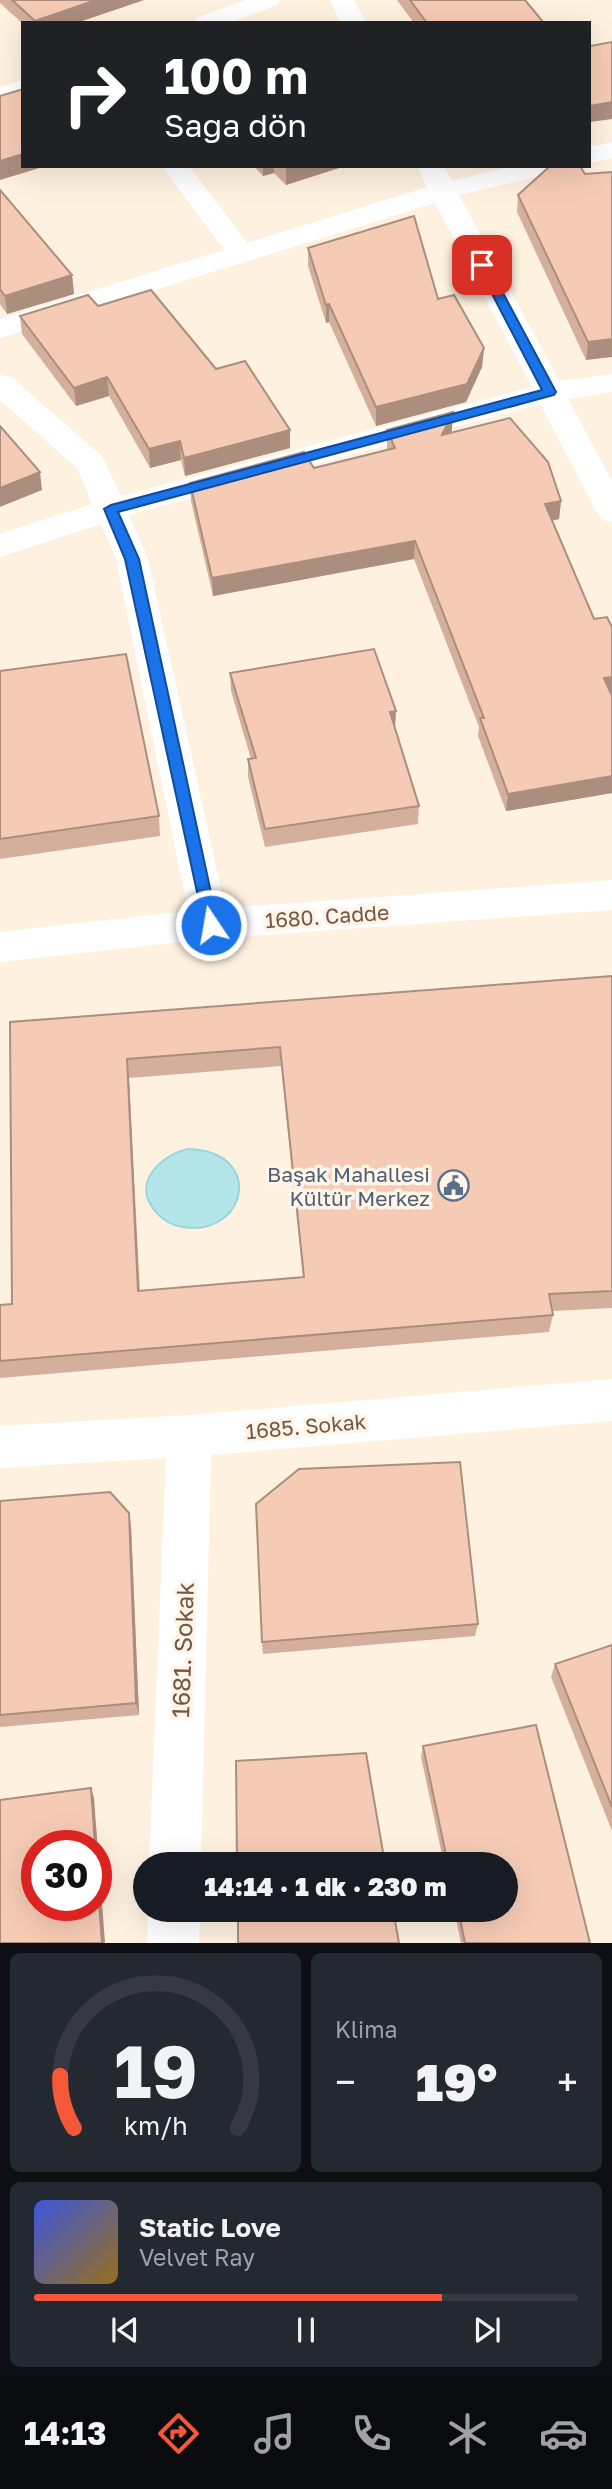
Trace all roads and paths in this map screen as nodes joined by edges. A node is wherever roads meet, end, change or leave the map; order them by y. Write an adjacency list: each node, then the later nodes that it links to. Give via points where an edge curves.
1 (268, 0): 3 (street)
2 (342, 0): 4 (street)
3 (211, 21)
4 (353, 21)
5 (21, 89): 6 (street)
6 (0, 96)
7 (612, 150): 8 (street)
8 (591, 155)
9 (176, 168): 12 (street)
10 (529, 168): 11 (street)
11 (437, 179): 12 (street); 16 (street)
12 (241, 254): 13 (street)
13 (0, 329)
14 (612, 383): 16 (street)
15 (0, 384): 17 (street, via 91,463)
16 (550, 392): 17 (street); 18 (street)
17 (111, 509): 19 (street); 21 (street, via 132,559)
18 (612, 510)
19 (0, 546)
20 (612, 895): 21 (street, 1680. Cadde)
21 (211, 925): 22 (street, 1680. Cadde)
22 (0, 947)
23 (612, 1400): 24 (street, 1685. Sokak)
24 (189, 1436): 25 (street, 1685. Sokak); 26 (street, 1681. Sokak)
25 (0, 1447)
26 (175, 1852)
27 (174, 1922): 28 (street)
28 (173, 1943)

